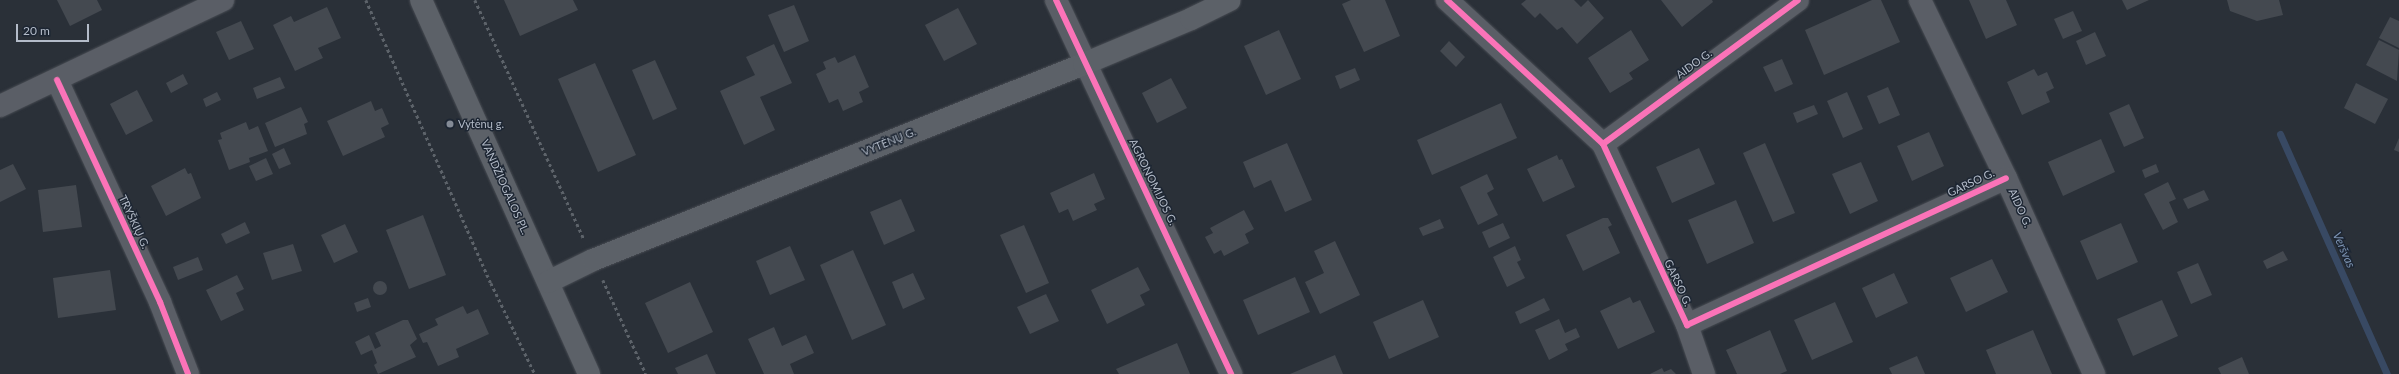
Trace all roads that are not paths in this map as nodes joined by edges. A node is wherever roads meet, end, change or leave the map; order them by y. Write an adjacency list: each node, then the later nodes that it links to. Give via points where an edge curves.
1 (223, 0): 9 (street)
2 (421, 0): 13 (main road, VANDŽIOGALOS PL.)
3 (1056, 0): 8 (street, AGRONOMIJOS G.)
4 (1230, 0): 8 (main road, VYTĖNŲ G.)
5 (1447, 0): 11 (street, GARSO G.)
6 (1798, 0): 11 (street, AIDO G.)
7 (1920, 0): 12 (street, AIDO G.)
8 (1084, 64): 13 (main road, VYTĖNŲ G., via 593,260); 17 (street, AGRONOMIJOS G., via 1173,246)
9 (57, 80): 10 (street); 15 (street, TRYŠKIŲ G., via 160,302)
10 (0, 106)
11 (1603, 144): 14 (street, GARSO G.)
12 (2006, 178): 14 (street, GARSO G.); 19 (street, AIDO G.)
13 (548, 282): 16 (main road, VANDŽIOGALOS PL.)
14 (1687, 325): 18 (street)
15 (188, 374)
16 (589, 374)
17 (1231, 374)
18 (1704, 374)
19 (2094, 374)

